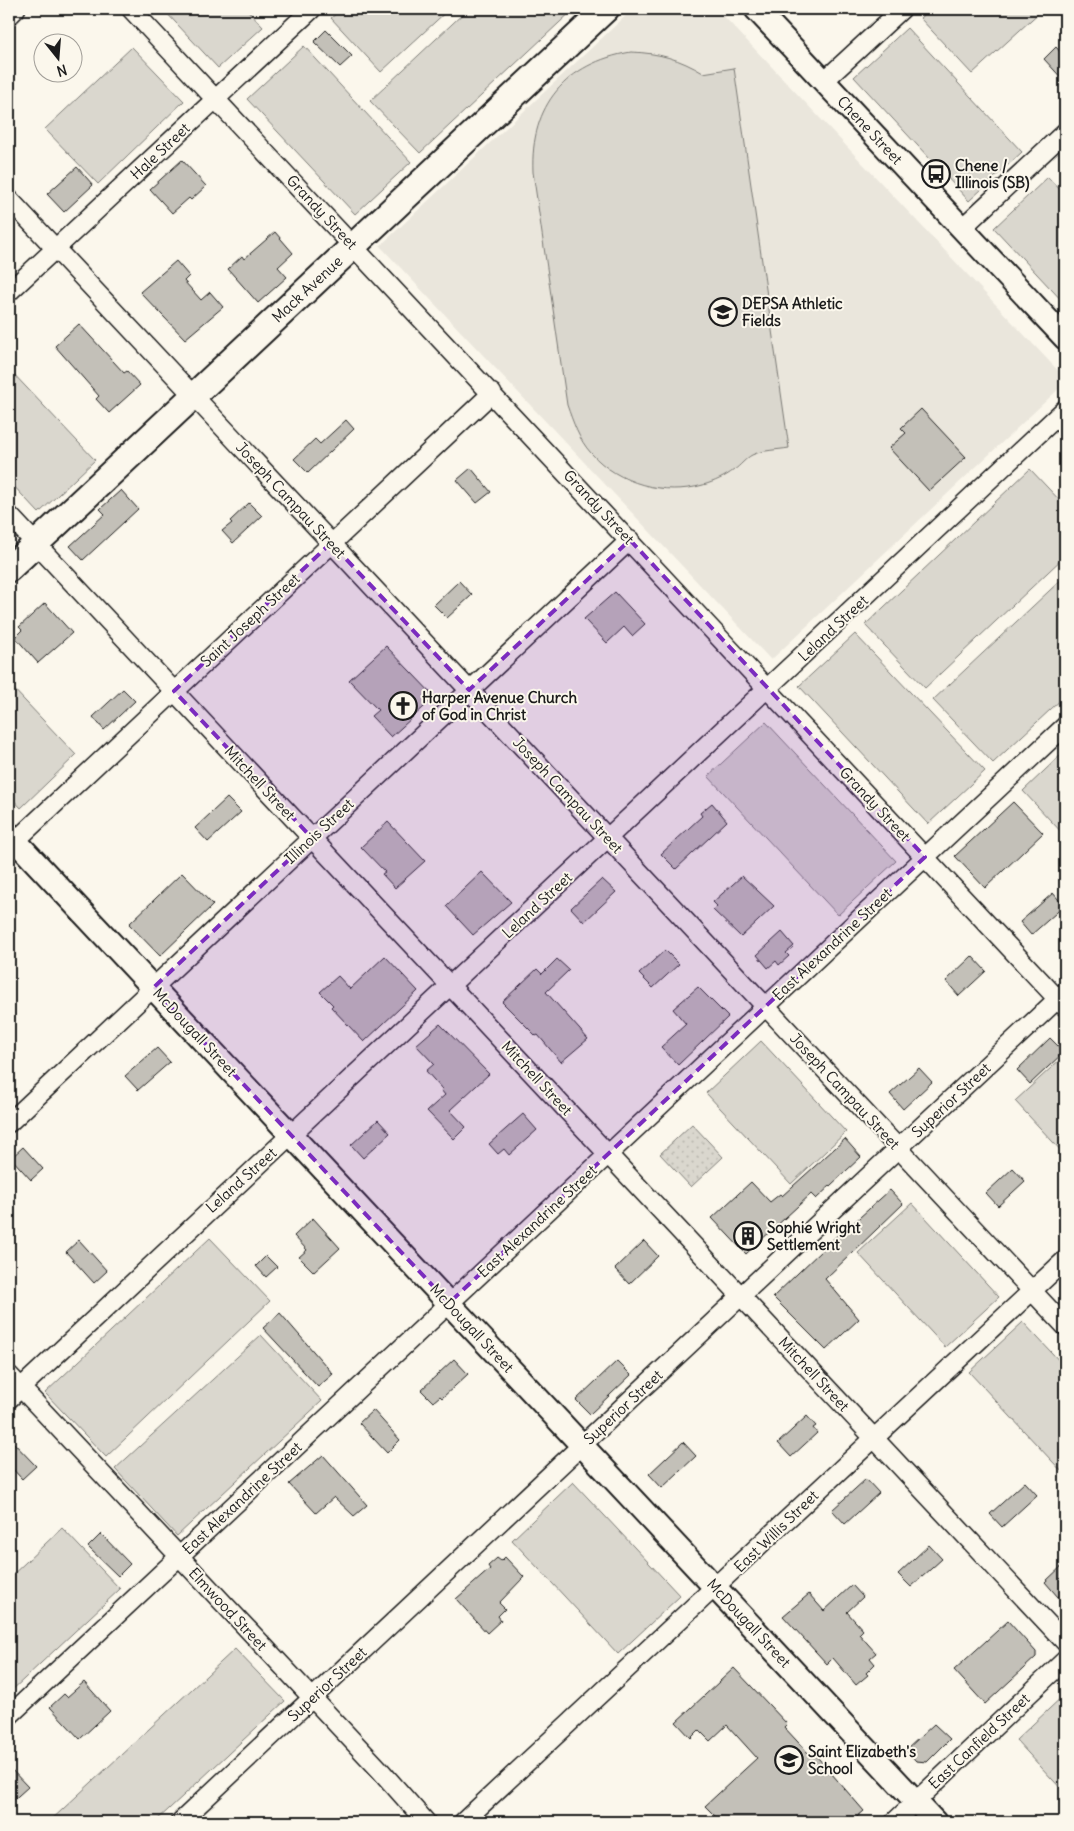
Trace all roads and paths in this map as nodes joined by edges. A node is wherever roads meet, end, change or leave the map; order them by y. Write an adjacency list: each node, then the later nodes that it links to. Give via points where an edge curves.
1 (16, 9): 7 (street)
2 (131, 9): 9 (street, Grandy Street)
3 (312, 9): 9 (street, Hale Street)
4 (606, 9): 13 (main road, Mack Avenue)
5 (756, 9): 8 (street, Chene Street)
6 (902, 9): 8 (street)
7 (9, 16)
8 (824, 81): 12 (street, Chene Street)
9 (216, 99): 13 (street, Grandy Street); 14 (street, Hale Street)
10 (1065, 132): 12 (street)
11 (9, 200): 14 (street, Joseph Campau Street)
12 (962, 228): 16 (street, Chene Street)
13 (354, 246): 17 (street, Grandy Street); 18 (main road, Mack Avenue)
14 (55, 249): 15 (street, Hale Street); 18 (street, Joseph Campau Street)
15 (9, 292)
16 (1065, 338)
17 (492, 394): 21 (street, Grandy Street); 23 (street, Saint Joseph Street)
18 (194, 396): 22 (main road, Mack Avenue); 23 (street, Joseph Campau Street)
19 (1065, 409): 25 (street, Leland Street)
20 (9, 515): 22 (street, Mitchell Street)
21 (630, 540): 25 (street, Grandy Street); 26 (street, Illinois Street)
22 (36, 544): 24 (main road, Mack Avenue); 27 (street, Mitchell Street)
23 (331, 544): 26 (street, Joseph Campau Street); 27 (street, Saint Joseph Street)
24 (9, 569)
25 (768, 688): 30 (street, Leland Street); 32 (street, Grandy Street)
26 (469, 690): 29 (street, Illinois Street); 30 (street, Joseph Campau Street)
27 (174, 691): 29 (street, Mitchell Street); 31 (street, Saint Joseph Street)
28 (1065, 726): 32 (street, East Alexandrine Street)
29 (312, 838): 33 (street, Mitchell Street); 34 (street, Illinois Street)
30 (609, 839): 33 (street, Leland Street); 36 (street, Joseph Campau Street)
31 (11, 841): 34 (street, McDougall Street)
32 (925, 857): 35 (street, Grandy Street); 36 (street, East Alexandrine Street)
33 (451, 986): 38 (street, Leland Street); 40 (street, Mitchell Street)
34 (153, 988): 37 (street, Illinois Street); 38 (street, McDougall Street)
35 (1063, 1000): 39 (street, Superior Street)
36 (766, 1007): 39 (street, Joseph Campau Street); 40 (street, East Alexandrine Street)
37 (9, 1122)
38 (291, 1135): 44 (street, McDougall Street); 47 (street, Leland Street)
39 (899, 1149): 42 (street, Joseph Campau Street); 43 (street, Superior Street)
40 (608, 1154): 43 (street, Mitchell Street); 44 (street, East Alexandrine Street)
41 (1065, 1260): 42 (street, East Willis Street)
42 (1032, 1291): 45 (street, Joseph Campau Street); 48 (street, East Willis Street)
43 (741, 1296): 48 (street, Mitchell Street); 49 (street, Superior Street)
44 (449, 1304): 49 (street, McDougall Street); 50 (street, East Alexandrine Street)
45 (1065, 1326)
46 (9, 1375): 47 (street, Elmwood Street)
47 (15, 1394): 50 (street, Elmwood Street)
48 (874, 1439): 51 (street, East Willis Street); 52 (street, Mitchell Street)
49 (582, 1445): 51 (street, McDougall Street); 54 (street, Superior Street)
50 (180, 1556): 54 (street, Elmwood Street); 55 (street, East Alexandrine Street)
51 (716, 1588): 56 (street, McDougall Street); 59 (street, East Willis Street)
52 (1065, 1642)
53 (1065, 1660): 56 (street, East Canfield Street)
54 (313, 1698): 57 (street, Superior Street); 58 (street, Elmwood Street)
55 (9, 1716)
56 (915, 1802): 60 (street, East Canfield Street); 61 (street, McDougall Street)
57 (180, 1822)
58 (426, 1822)
59 (463, 1822)
60 (894, 1822)
61 (935, 1822)

